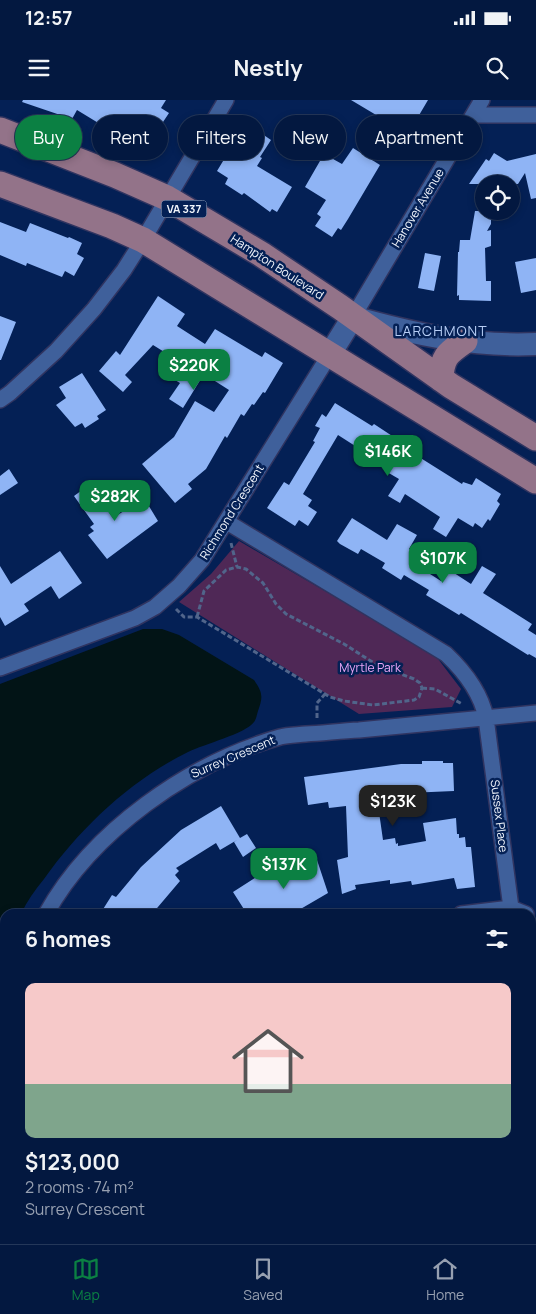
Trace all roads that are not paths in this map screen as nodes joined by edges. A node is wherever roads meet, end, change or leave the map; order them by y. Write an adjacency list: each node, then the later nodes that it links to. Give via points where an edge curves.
1 (226, 100): 7 (street)
2 (482, 100): 3 (street, Hanover Avenue)
3 (473, 114): 4 (street); 9 (street, Hanover Avenue)
4 (536, 115)
5 (0, 130): 7 (main road, Hampton Boulevard / VA 337)
6 (0, 184): 8 (main road, via 104,222)
7 (166, 198): 8 (street); 9 (main road, Hampton Boulevard / VA 337, via 261,254)
8 (143, 240): 12 (main road); 14 (street, via 94,309 56,351)
9 (353, 317): 10 (main road, via 404,331); 12 (main road, Richmond Crescent); 13 (main road, Hampton Boulevard / VA 337)
10 (465, 340): 11 (main road); 13 (main road, via 444,358)
11 (536, 344)
12 (330, 354): 16 (main road); 17 (street, Richmond Crescent)
13 (441, 378): 15 (main road, Hampton Boulevard / VA 337)
14 (4, 394)
15 (536, 438)
16 (536, 482)
17 (227, 522): 18 (street, Richmond Crescent, via 202,560 155,607 134,618); 20 (street, via 446,654 473,687 484,705)
18 (0, 668)
19 (536, 713): 20 (street, Surrey Crescent)
20 (486, 718): 21 (street, Surrey Crescent, via 281,737 200,770 165,790 100,844); 22 (street, Sussex Place)
21 (49, 909)
22 (510, 909)

